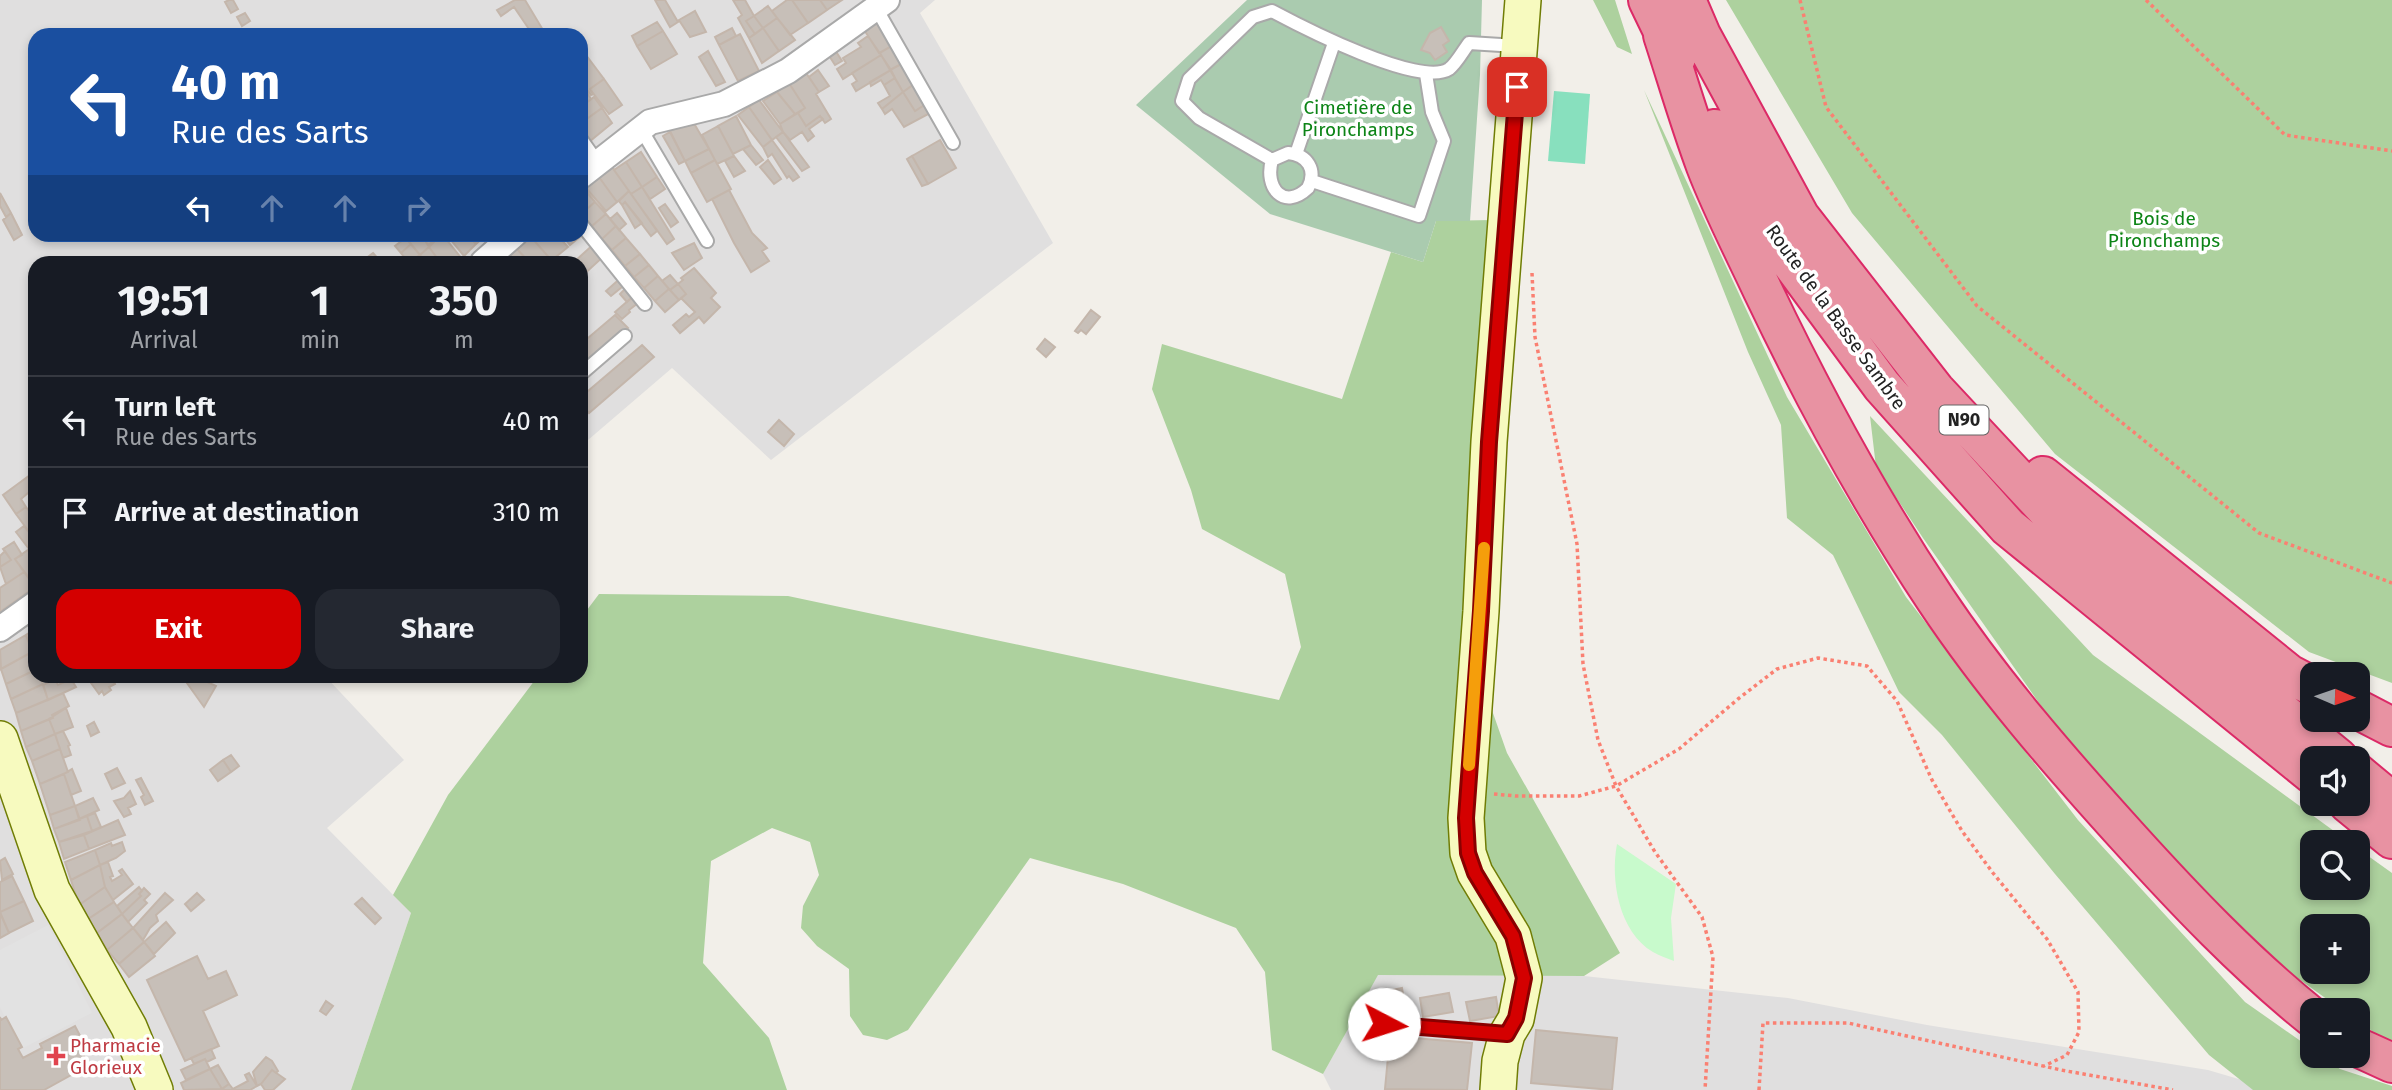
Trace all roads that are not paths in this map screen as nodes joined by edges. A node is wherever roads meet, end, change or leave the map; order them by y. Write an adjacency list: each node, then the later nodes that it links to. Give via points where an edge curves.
1 (1523, 0): 7 (street)
2 (1647, 0): 5 (highway, Route de la Basse Sambre / N90)
3 (1686, 0): 22 (highway, Route de la Basse Sambre / N90, via 1800,217)
4 (882, 4): 9 (street, via 788,71 724,104 650,122); 10 (lane)
5 (1663, 35): 30 (highway, Route de la Basse Sambre / N90, via 1776,242 1882,386 2008,527); 35 (highway, via 1706,167 1780,328 1858,475 1937,602 2020,712 2119,827 2238,952)
6 (1334, 43): 8 (lane); 11 (lane); 12 (lane, via 1272,11 1254,17 1189,79 1182,101 1199,118)
7 (1520, 46): 8 (lane, via 1469,43 1449,69); 37 (street, via 1466,818 1468,853 1475,873 1513,936 1524,978 1516,1018)
8 (1426, 74): 14 (lane, via 1432,112 1444,141 1419,216)
9 (641, 129): 13 (street); 16 (lane)
10 (953, 143)
11 (1296, 154): 12 (lane); 14 (lane, via 1308,162)
12 (1272, 160): 14 (lane, via 1271,185 1281,195 1296,196)
13 (589, 170)
14 (1312, 181)
15 (588, 233): 19 (lane)
16 (707, 241)
17 (506, 242): 18 (street)
18 (490, 256)
19 (645, 304)
20 (625, 336): 21 (lane)
21 (588, 368)
22 (1935, 390): 25 (highway); 29 (highway, Route de la Basse Sambre / N90, via 2087,552)
23 (28, 609): 24 (street)
24 (0, 629)
25 (2300, 679)
26 (2370, 716): 27 (highway)
27 (2392, 727)
28 (0, 739): 40 (street, via 52,890 129,1027)
29 (2323, 746)
30 (2300, 764)
31 (2370, 784): 32 (highway)
32 (2392, 802)
33 (2364, 816): 34 (highway)
34 (2392, 839)
35 (2300, 1007)
36 (1384, 1024): 37 (lane)
37 (1507, 1034): 41 (street)
38 (2370, 1053): 39 (highway)
39 (2392, 1063)
40 (155, 1090)
41 (1498, 1090)

